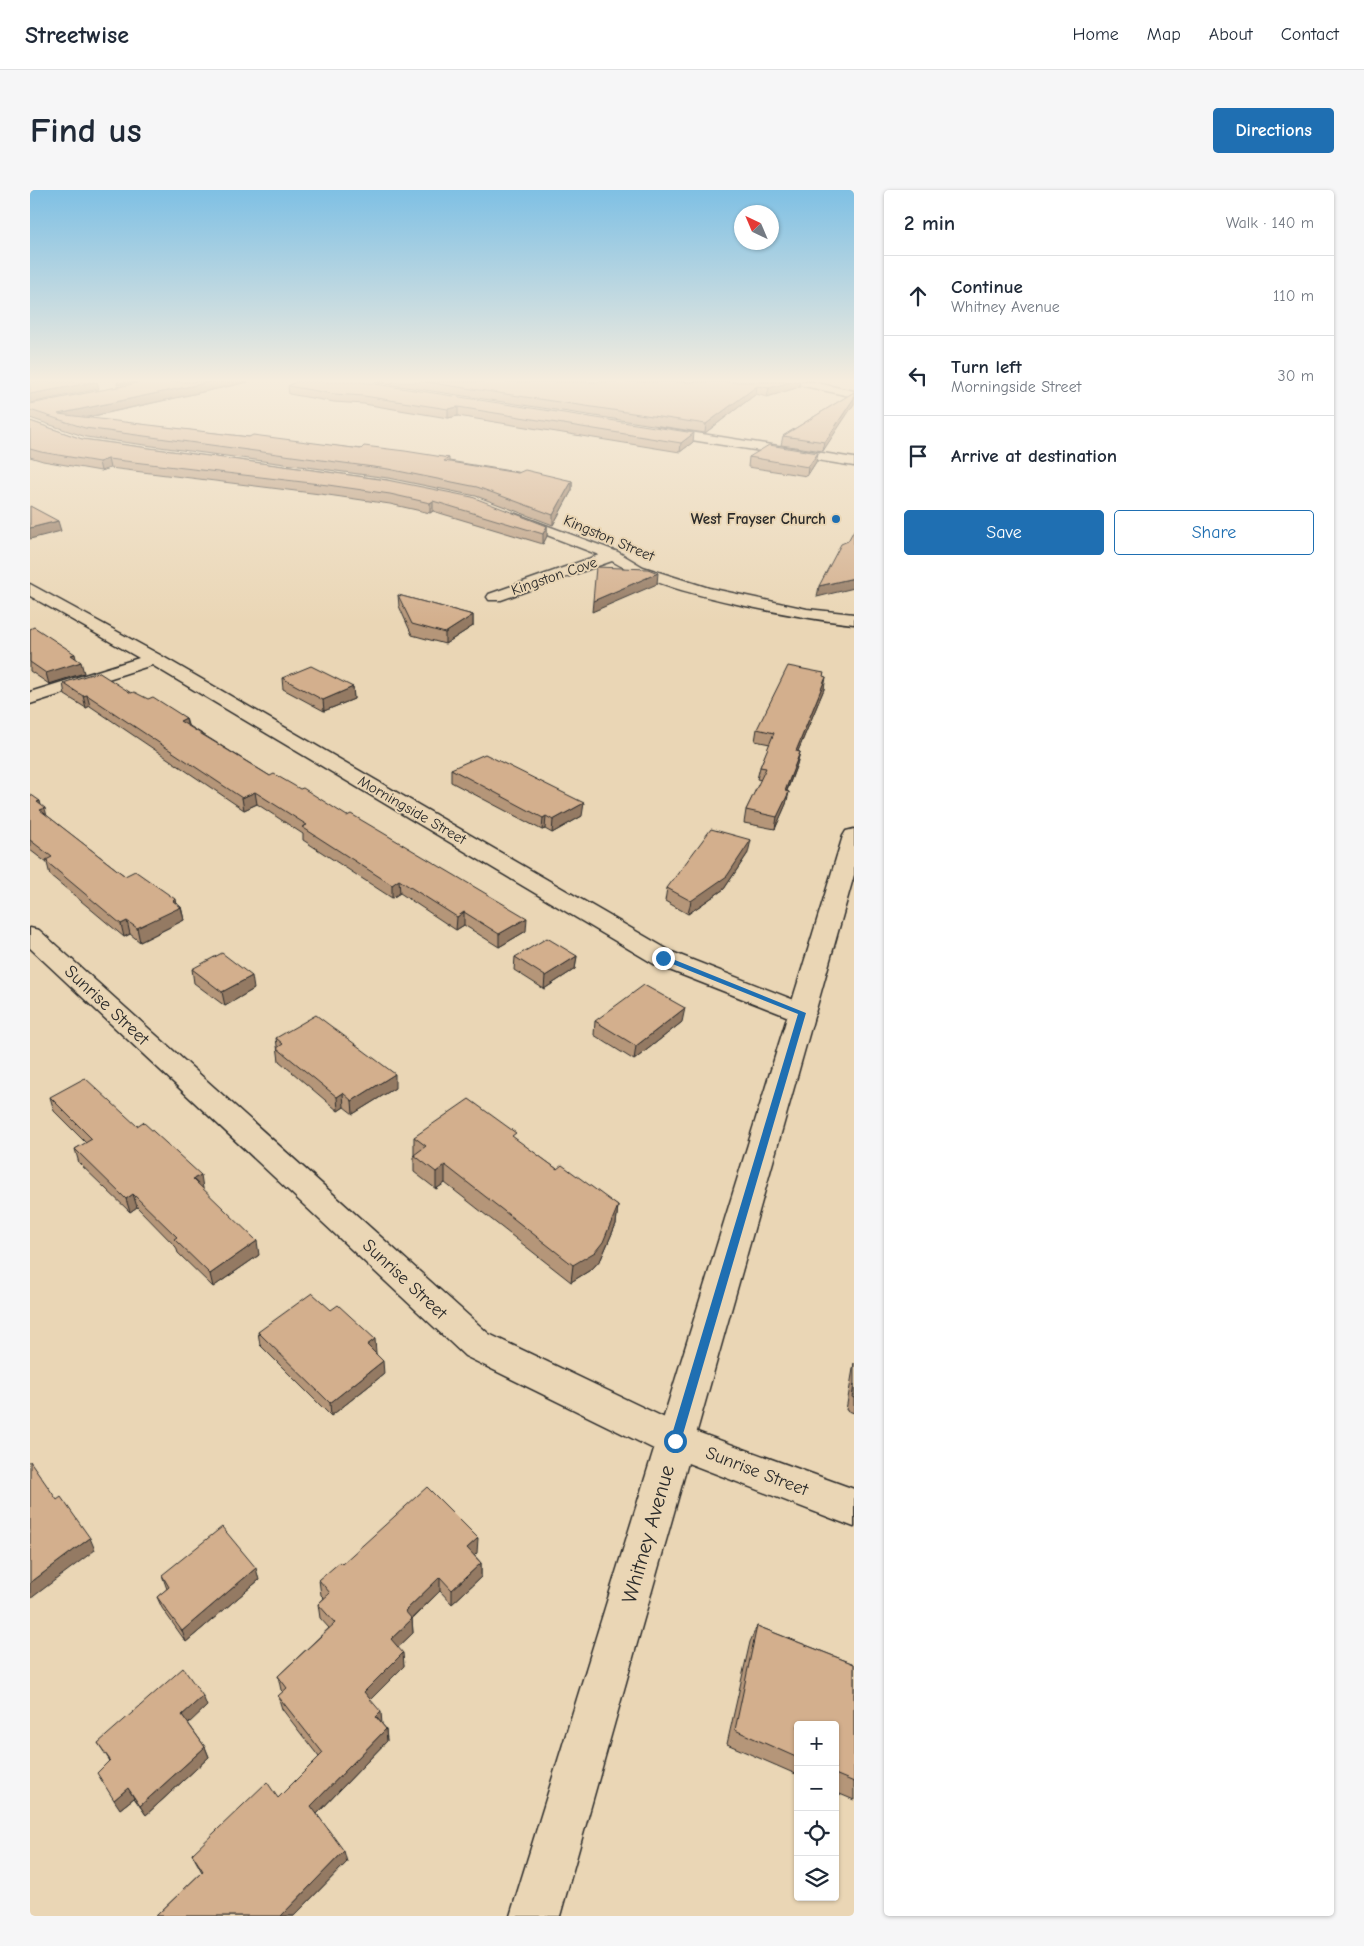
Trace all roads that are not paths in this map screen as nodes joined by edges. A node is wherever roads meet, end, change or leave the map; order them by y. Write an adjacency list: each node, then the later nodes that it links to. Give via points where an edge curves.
1 (503, 513): 2 (street, Kingston Street)
2 (613, 555): 4 (street, Kingston Cove); 5 (street, Kingston Street, via 638,570 705,592 807,614)
3 (30, 589): 6 (street, Morningside Street)
4 (496, 597)
5 (854, 619)
6 (154, 659): 7 (street); 10 (street, Morningside Street, via 663,958)
7 (30, 698)
8 (854, 836): 10 (street, Whitney Avenue)
9 (30, 935): 11 (street, Sunrise Street, via 477,1345)
10 (802, 1013): 11 (street, Whitney Avenue)
11 (675, 1441): 12 (street, Sunrise Street); 13 (street, Whitney Avenue)
12 (854, 1508)
13 (535, 1916)

